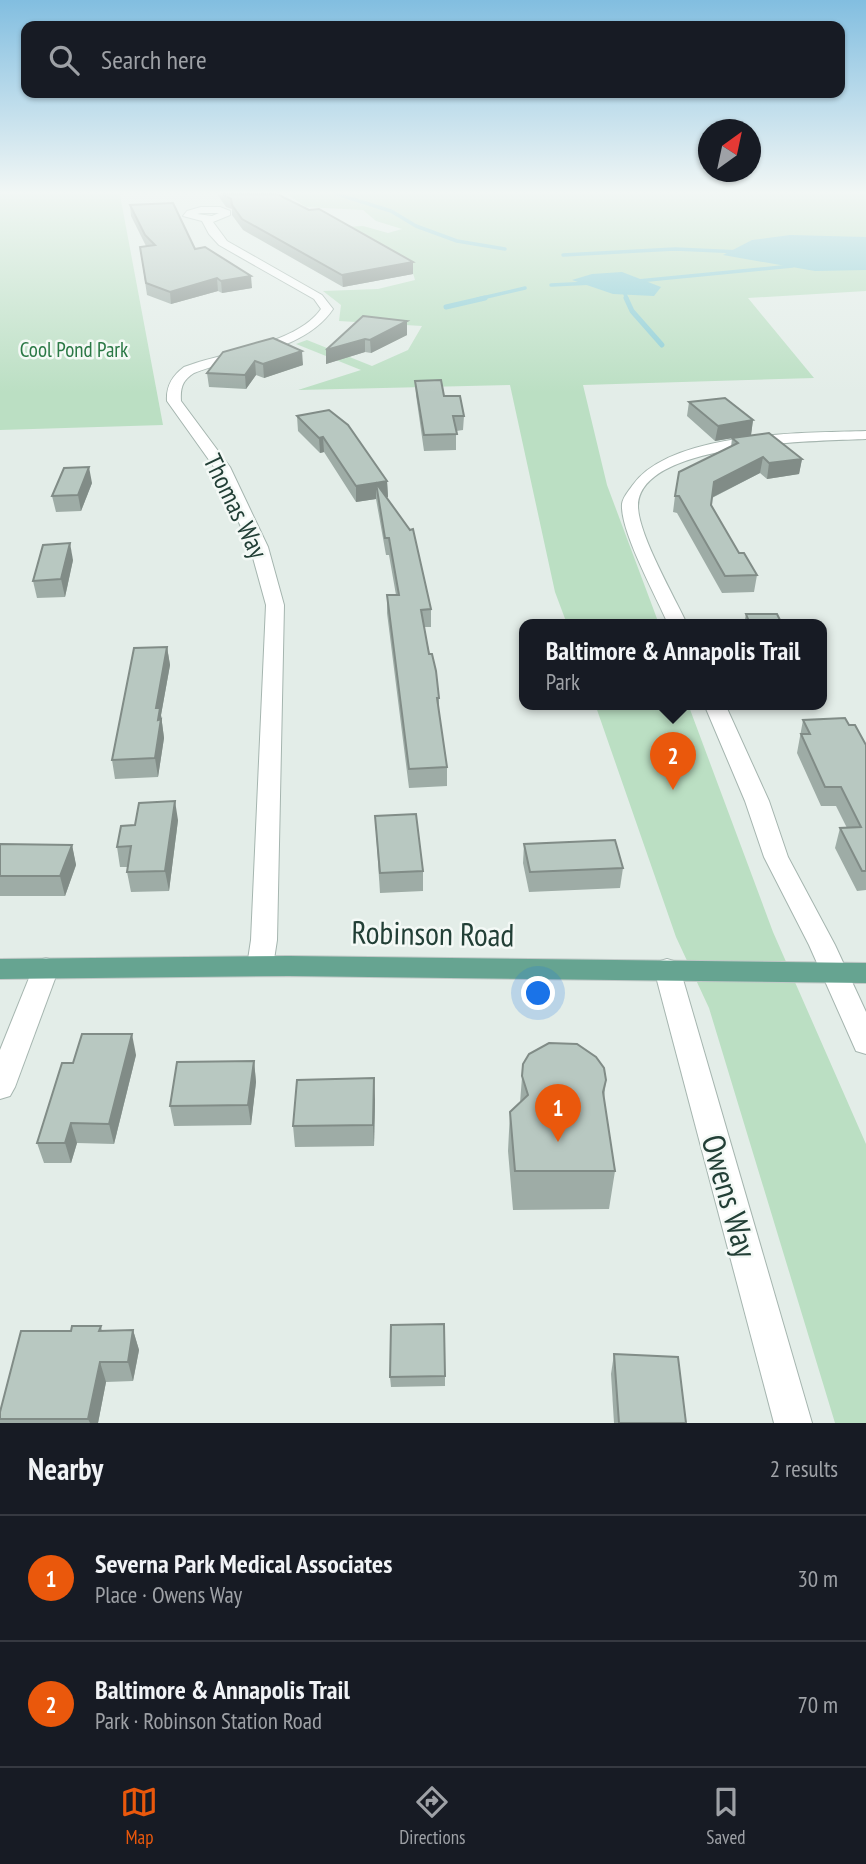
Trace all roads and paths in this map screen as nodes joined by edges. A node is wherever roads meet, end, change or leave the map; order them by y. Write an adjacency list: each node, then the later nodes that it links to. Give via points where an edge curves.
1 (254, 260): 5 (street, Thomas Way, via 318,297 327,309 325,315 298,334 188,370 173,390 174,401 222,467 260,547 275,605)
2 (866, 435): 3 (street, via 707,449 672,461 637,487 630,502 631,520)
3 (676, 619)
4 (717, 710): 9 (street, via 776,857)
5 (260, 966): 6 (main road, Robinson Road); 8 (main road, Robinson Road)
6 (46, 968): 7 (main road, Robinson Road); 12 (street)
7 (0, 969)
8 (667, 969): 9 (main road, Robinson Road); 13 (street, Owens Way)
9 (835, 973): 10 (main road, Robinson Road); 11 (street)
10 (866, 973)
11 (866, 1043)
12 (0, 1087)
13 (793, 1423)

